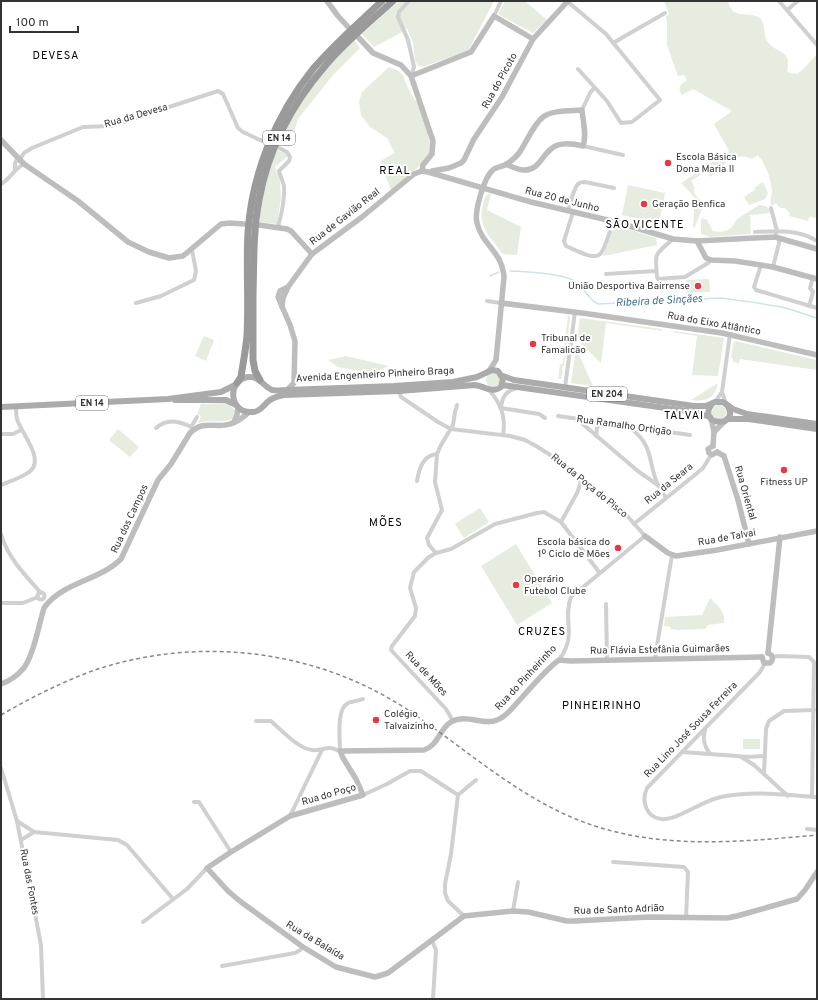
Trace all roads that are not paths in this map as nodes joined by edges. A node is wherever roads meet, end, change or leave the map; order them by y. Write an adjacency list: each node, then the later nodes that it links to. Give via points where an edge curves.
1 (327, 1): 12 (street)
2 (382, 1): 69 (highway, EN 14, via 314,68 284,112 268,147 254,189 249,220 247,335 240,377)
3 (393, 1): 68 (highway, EN 14, via 346,44 304,92 282,131 270,161 258,201 254,251 253,365)
4 (409, 1): 18 (street, via 399,12 398,17 408,40 414,67)
5 (501, 1): 11 (street)
6 (568, 1): 14 (street, Rua do Picoto); 15 (street)
7 (779, 1): 9 (street)
8 (798, 1): 9 (street)
9 (787, 10): 16 (street)
10 (665, 13): 15 (street)
11 (494, 16): 14 (street); 18 (street, via 469,54)
12 (348, 27)
13 (359, 38): 18 (street, via 373,53 401,66)
14 (533, 39): 28 (street, Rua do Picoto, via 464,160)
15 (613, 43): 19 (street, via 660,100 632,122 624,124)
16 (817, 45)
17 (578, 69): 19 (street)
18 (411, 76): 30 (street, via 433,141 432,154 423,165)
19 (594, 88): 20 (street)
20 (582, 110): 23 (street, via 585,133); 27 (street, via 552,113 543,117 518,154)
21 (1, 140): 26 (street)
22 (260, 140): 26 (street, Rua da Devesa, via 239,129 223,94 218,91 111,126 83,127 32,148 24,153)
23 (583, 146): 25 (street); 27 (street, via 558,144 549,150 535,167 528,170)
24 (279, 148): 39 (street, via 289,153 290,157 279,171 284,185 284,199)
25 (623, 155)
26 (20, 161): 29 (street, Rua da Devesa); 29 (street, via 15,163); 48 (street, via 78,201 124,240 138,248 169,258 183,256)
27 (506, 164): 33 (street, via 492,171)
28 (449, 168): 30 (street, Rua do Picoto); 31 (street, Rua do Picoto)
29 (15, 170): 32 (street, Rua da Devesa)
30 (425, 172): 31 (street, Rua 20 de Junho); 49 (street, Rua de Gavião Real, via 414,174)
31 (442, 176): 33 (street, Rua 20 de Junho)
32 (1, 184)
33 (483, 188): 36 (street, Rua 20 de Junho); 59 (street, via 477,209 477,223 481,234 501,262 504,277)
34 (614, 188): 36 (street, via 581,182 576,187)
35 (771, 208): 40 (street)
36 (571, 211): 41 (street, via 564,241 566,246 591,257 598,256); 44 (street, Rua 20 de Junho)
37 (244, 224): 48 (street, via 221,224)
38 (259, 225): 39 (street)
39 (278, 227): 49 (street, via 291,231)
40 (778, 231): 42 (street); 43 (street); 46 (street, via 789,231)
41 (610, 232)
42 (755, 232)
43 (778, 238): 45 (street, Rua 20 de Junho); 47 (street, Rua 20 de Junho); 52 (street)
44 (673, 239): 45 (street, Rua 20 de Junho); 53 (street, via 657,253)
45 (697, 241): 50 (street, via 706,258)
46 (817, 241)
47 (817, 249)
48 (192, 250): 58 (street, via 196,271 194,280 161,296)
49 (312, 254): 70 (street, Rua de Gavião Real, via 288,287 279,292 295,341)
50 (711, 260): 51 (street); 53 (street, via 681,278 658,279)
51 (761, 265): 52 (street); 60 (street, via 754,287 756,290)
52 (773, 267): 55 (street)
53 (656, 271): 54 (street)
54 (606, 274)
55 (815, 278): 56 (street, via 810,288)
56 (815, 291): 60 (street)
57 (487, 301): 59 (street, Rua do Eixo Atlântico)
58 (136, 303)
59 (501, 303): 62 (street, Rua do Eixo Atlântico); 65 (street)
60 (809, 306): 61 (street)
61 (817, 308)
62 (576, 312): 63 (street, Rua do Eixo Atlântico); 73 (street)
63 (730, 334): 64 (street, Rua do Eixo Atlântico); 78 (street)
64 (817, 355)
65 (496, 360): 66 (street); 67 (street)
66 (488, 372): 67 (main road, EN 204, via 495,370); 74 (main road, via 484,375 483,382); 76 (main road, Avenida Engenheiro Pinheiro Braga, via 453,382)
67 (502, 375): 71 (main road); 73 (main road, EN 204, via 514,380)
68 (262, 382): 69 (main road, Avenida Engenheiro Pinheiro Braga / EN 14, via 250,377); 75 (main road, Avenida Engenheiro Pinheiro Braga, via 273,390); 81 (main road, EN 14, via 268,394)
69 (236, 384): 79 (main road, EN 14, via 221,392); 85 (main road, EN 14, via 233,395)
70 (294, 384): 75 (street); 76 (street)
71 (502, 385): 72 (main road, Avenida Engenheiro Pinheiro Braga / EN 204); 74 (main road, Avenida Engenheiro Pinheiro Braga / EN 204, via 495,390)
72 (519, 387): 87 (street, via 506,393); 92 (main road, Avenida Engenheiro Pinheiro Braga / EN 204, via 694,412)
73 (565, 387): 80 (main road, EN 204, via 694,406)
74 (487, 389): 77 (main road, Avenida Engenheiro Pinheiro Braga / EN 204, via 471,385); 87 (street, via 497,398)
75 (287, 390): 76 (main road, Avenida Engenheiro Pinheiro Braga)
76 (301, 390)
77 (398, 391): 81 (main road, Avenida Engenheiro Pinheiro Braga / EN 204, via 284,395 277,396); 102 (street, Rua da Poça do Pisco, via 402,397)
78 (722, 392): 80 (street); 83 (street)
79 (168, 399): 84 (main road, EN 14); 85 (main road, EN 14, via 226,400)
80 (714, 403): 83 (main road, EN 204); 92 (main road, via 709,410)
81 (266, 404): 88 (main road, Avenida Engenheiro Pinheiro Braga, via 259,410)
82 (457, 405): 102 (street)
83 (727, 405): 94 (main road, via 730,414); 97 (main road, EN 204, via 747,414)
84 (16, 406): 86 (main road, EN 14); 104 (street, via 16,418)
85 (237, 406): 88 (main road, EN 14); 96 (street)
86 (1, 407)
87 (501, 408): 91 (street, via 539,414); 107 (street)
88 (249, 412): 96 (street)
89 (558, 416): 93 (street, Rua Ramalho Ortigão)
90 (197, 417): 101 (street, Rua dos Campos)
91 (545, 418)
92 (710, 418): 94 (main road, Avenida Engenheiro Pinheiro Braga / EN 204, via 716,422); 105 (street, Rua da Seara)
93 (578, 419): 95 (street, Rua Ramalho Ortigão); 109 (street)
94 (726, 420): 100 (main road, Avenida Engenheiro Pinheiro Braga / EN 204); 105 (street)
95 (602, 422): 98 (street, Rua Ramalho Ortigão); 109 (street, via 597,428)
96 (234, 423): 101 (street, via 205,424)
97 (817, 424)
98 (627, 426): 103 (street, Rua Ramalho Ortigão); 110 (street)
99 (156, 428): 101 (street, via 161,424 180,421)
100 (817, 428)
101 (192, 429): 132 (street, Rua dos Campos, via 158,480 121,559 111,568 62,591)
102 (451, 429): 107 (street, Rua da Poça do Pisco); 111 (street)
103 (644, 429): 108 (street, Rua Ramalho Ortigão); 110 (street)
104 (21, 430): 106 (street, via 13,434); 117 (street, via 36,462 29,472)
105 (714, 432): 112 (street, Rua da Seara, via 713,446 708,450)
106 (1, 434)
107 (503, 435): 116 (street, Rua da Poça do Pisco, via 525,440 553,456)
108 (690, 435)
109 (596, 436): 114 (street)
110 (640, 438): 113 (street, via 646,446)
111 (437, 454): 115 (street, via 423,462); 127 (street, via 434,482 442,510 427,538)
112 (714, 454): 119 (street, Rua da Seara, via 703,468); 126 (street, Rua Oriental, via 724,456)
113 (653, 466): 114 (street); 118 (street)
114 (645, 476): 118 (street)
115 (417, 481)
116 (581, 482): 120 (street); 121 (street, Rua da Poça do Pisco, via 617,506)
117 (1, 485)
118 (658, 485): 119 (street)
119 (666, 498): 121 (street, Rua da Seara)
120 (561, 522): 127 (street, via 544,512 537,513 495,524 451,550); 129 (street)
121 (634, 524): 124 (street, Rua da Poça do Pisco)
122 (817, 531): 125 (street, Rua de Talvai)
123 (1, 534): 130 (street, via 8,553)
124 (645, 536): 128 (street); 129 (street, Rua do Pinheirinho)
125 (780, 538): 126 (street, Rua de Talvai); 136 (street)
126 (749, 544): 128 (street, Rua de Talvai)
127 (436, 553): 147 (street, Rua de Mões, via 414,572 410,588 416,608 415,616 391,650 446,709)
128 (672, 555): 139 (street)
129 (599, 572): 140 (street, Rua do Pinheirinho, via 571,597 568,612 570,638)
130 (42, 594): 131 (street, via 38,594); 132 (street)
131 (39, 598): 133 (street, via 23,603); 134 (street)
132 (53, 598): 134 (street, Rua dos Campos)
133 (1, 603)
134 (47, 604): 143 (street, Rua dos Campos, via 23,670)
135 (606, 604): 141 (street)
136 (768, 653): 137 (street); 138 (street)
137 (762, 657): 139 (street, Rua Flávia Estefânia Guimarães); 142 (street)
138 (772, 657): 142 (street, Rua Lino José Sousa Ferreira, via 771,662); 145 (street, Rua Lino José Sousa Ferreira, via 812,659 815,666)
139 (655, 658): 141 (street, Rua Flávia Estefânia Guimarães)
140 (559, 660): 141 (street, Rua Flávia Estefânia Guimarães); 147 (street, Rua do Pinheirinho, via 501,718 493,721)
141 (607, 660)
142 (765, 663): 148 (street, Rua Lino José Sousa Ferreira, via 760,672)
143 (1, 684)
144 (362, 699): 151 (street, via 349,702 340,712)
145 (814, 710): 150 (street, Rua Lino José Sousa Ferreira); 154 (street, via 784,711 770,721 766,729)
146 (256, 721): 149 (street, via 271,721 301,746 311,750)
147 (453, 721): 151 (street, via 432,746 424,750)
148 (705, 729): 152 (street, Rua Lino José Sousa Ferreira); 153 (street, via 703,739)
149 (322, 750): 151 (street, via 329,748); 164 (street)
150 (815, 750): 162 (street, Rua Lino José Sousa Ferreira)
151 (340, 751): 159 (street)
152 (682, 752): 153 (street); 161 (street, Rua Lino José Sousa Ferreira, via 645,792 646,806 649,813 655,817 671,818 703,802 728,795)
153 (710, 754): 155 (street)
154 (765, 756): 155 (street); 157 (street)
155 (743, 758): 157 (street)
156 (1, 768): 165 (street, Rua das Fontes)
157 (764, 774): 161 (street)
158 (476, 780): 160 (street)
159 (363, 795): 160 (street, Rua do Poço, via 416,770); 164 (street, Rua do Poço)
160 (458, 795): 177 (street, via 445,893 448,901)
161 (788, 796): 162 (street, Rua Lino José Sousa Ferreira)
162 (815, 797)
163 (194, 802): 170 (street, via 199,802)
164 (290, 816): 170 (street, Rua do Poço)
165 (17, 820): 168 (street); 169 (street, Rua das Fontes)
166 (807, 829): 167 (street)
167 (817, 830)
168 (34, 832): 169 (street); 175 (street, via 118,840 127,845)
169 (21, 840): 183 (street, Rua das Fontes, via 41,945)
170 (231, 852): 172 (street, Rua do Poço)
171 (614, 862): 178 (street, via 687,869)
172 (207, 868): 175 (street); 181 (street, Rua da Balaída, via 232,895)
173 (817, 872): 178 (street, Rua de Santo Adrião, via 806,890 796,899 737,916)
174 (518, 882): 176 (street)
175 (173, 899): 179 (street)
176 (513, 910): 177 (street, Rua de Santo Adrião); 178 (street, Rua de Santo Adrião, via 567,921)
177 (464, 916): 180 (street, Rua da Balaída)
178 (686, 918)
179 (142, 922)
180 (433, 938): 181 (street, Rua da Balaída, via 388,973 376,977 336,966); 184 (street, via 436,950)
181 (303, 947): 182 (street, via 295,953)
182 (222, 966)
183 (43, 999)
184 (433, 999)

